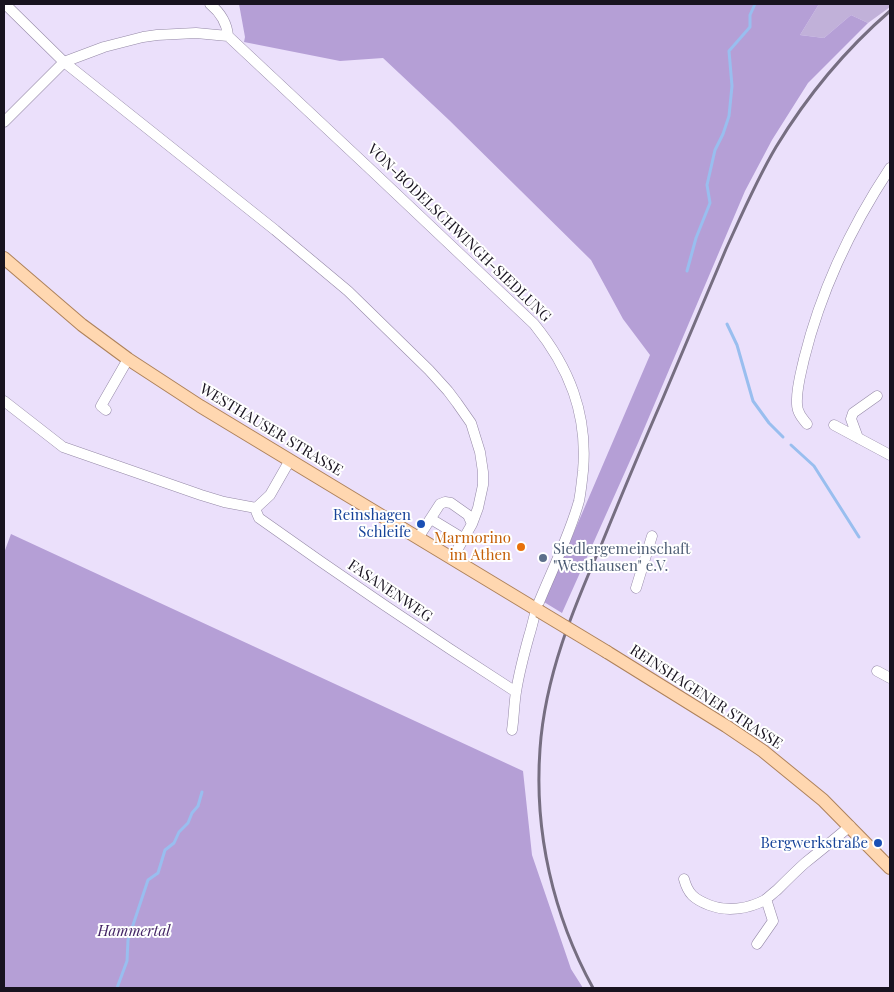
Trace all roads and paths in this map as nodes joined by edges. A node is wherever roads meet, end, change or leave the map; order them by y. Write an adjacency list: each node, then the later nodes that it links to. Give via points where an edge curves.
1 (5, 4): 4 (street)
2 (210, 4): 3 (street, VON-BODELSCHWINGH-SIEDLUNG, via 222,17)
3 (228, 36): 4 (street, via 196,33 142,37); 25 (street, VON-BODELSCHWINGH-SIEDLUNG, via 534,324 553,348 572,386 584,447 579,499)
4 (64, 62): 5 (street); 19 (street, via 348,291 430,370 461,408 477,441 482,461 482,485)
5 (4, 122)
6 (890, 168): 12 (street, via 847,240 813,326 797,404 798,412)
7 (4, 258): 8 (main road, WESTHAUSER STRASSE)
8 (128, 360): 11 (street, via 100,406); 16 (main road, WESTHAUSER STRASSE)
9 (877, 396): 14 (street, via 853,413 851,419)
10 (4, 401): 17 (street, via 63,447 201,495)
11 (106, 410)
12 (807, 424)
13 (834, 425): 14 (street)
14 (858, 438): 15 (street)
15 (890, 455)
16 (290, 460): 17 (street, via 270,495); 21 (main road, WESTHAUSER STRASSE)
17 (256, 508): 28 (street, FASANENWEG, via 259,518 342,577)
18 (431, 519): 19 (street, via 440,504 445,502 468,515); 21 (street); 22 (street)
19 (472, 524): 22 (street)
20 (652, 536): 24 (street)
21 (418, 538): 23 (main road, WESTHAUSER STRASSE)
22 (464, 539): 23 (street)
23 (452, 558): 25 (main road, WESTHAUSER STRASSE)
24 (636, 588)
25 (538, 610): 28 (street); 30 (main road, REINSHAGENER STRASSE, bridge, via 763,751)
26 (877, 671): 27 (street)
27 (890, 678)
28 (516, 692): 29 (street)
29 (512, 730)
30 (850, 826): 31 (main road, REINSHAGENER STRASSE); 33 (street)
31 (890, 868)
32 (684, 879): 33 (street, via 694,898 715,907 735,909)
33 (766, 899): 34 (street, via 773,921)
34 (757, 944)

